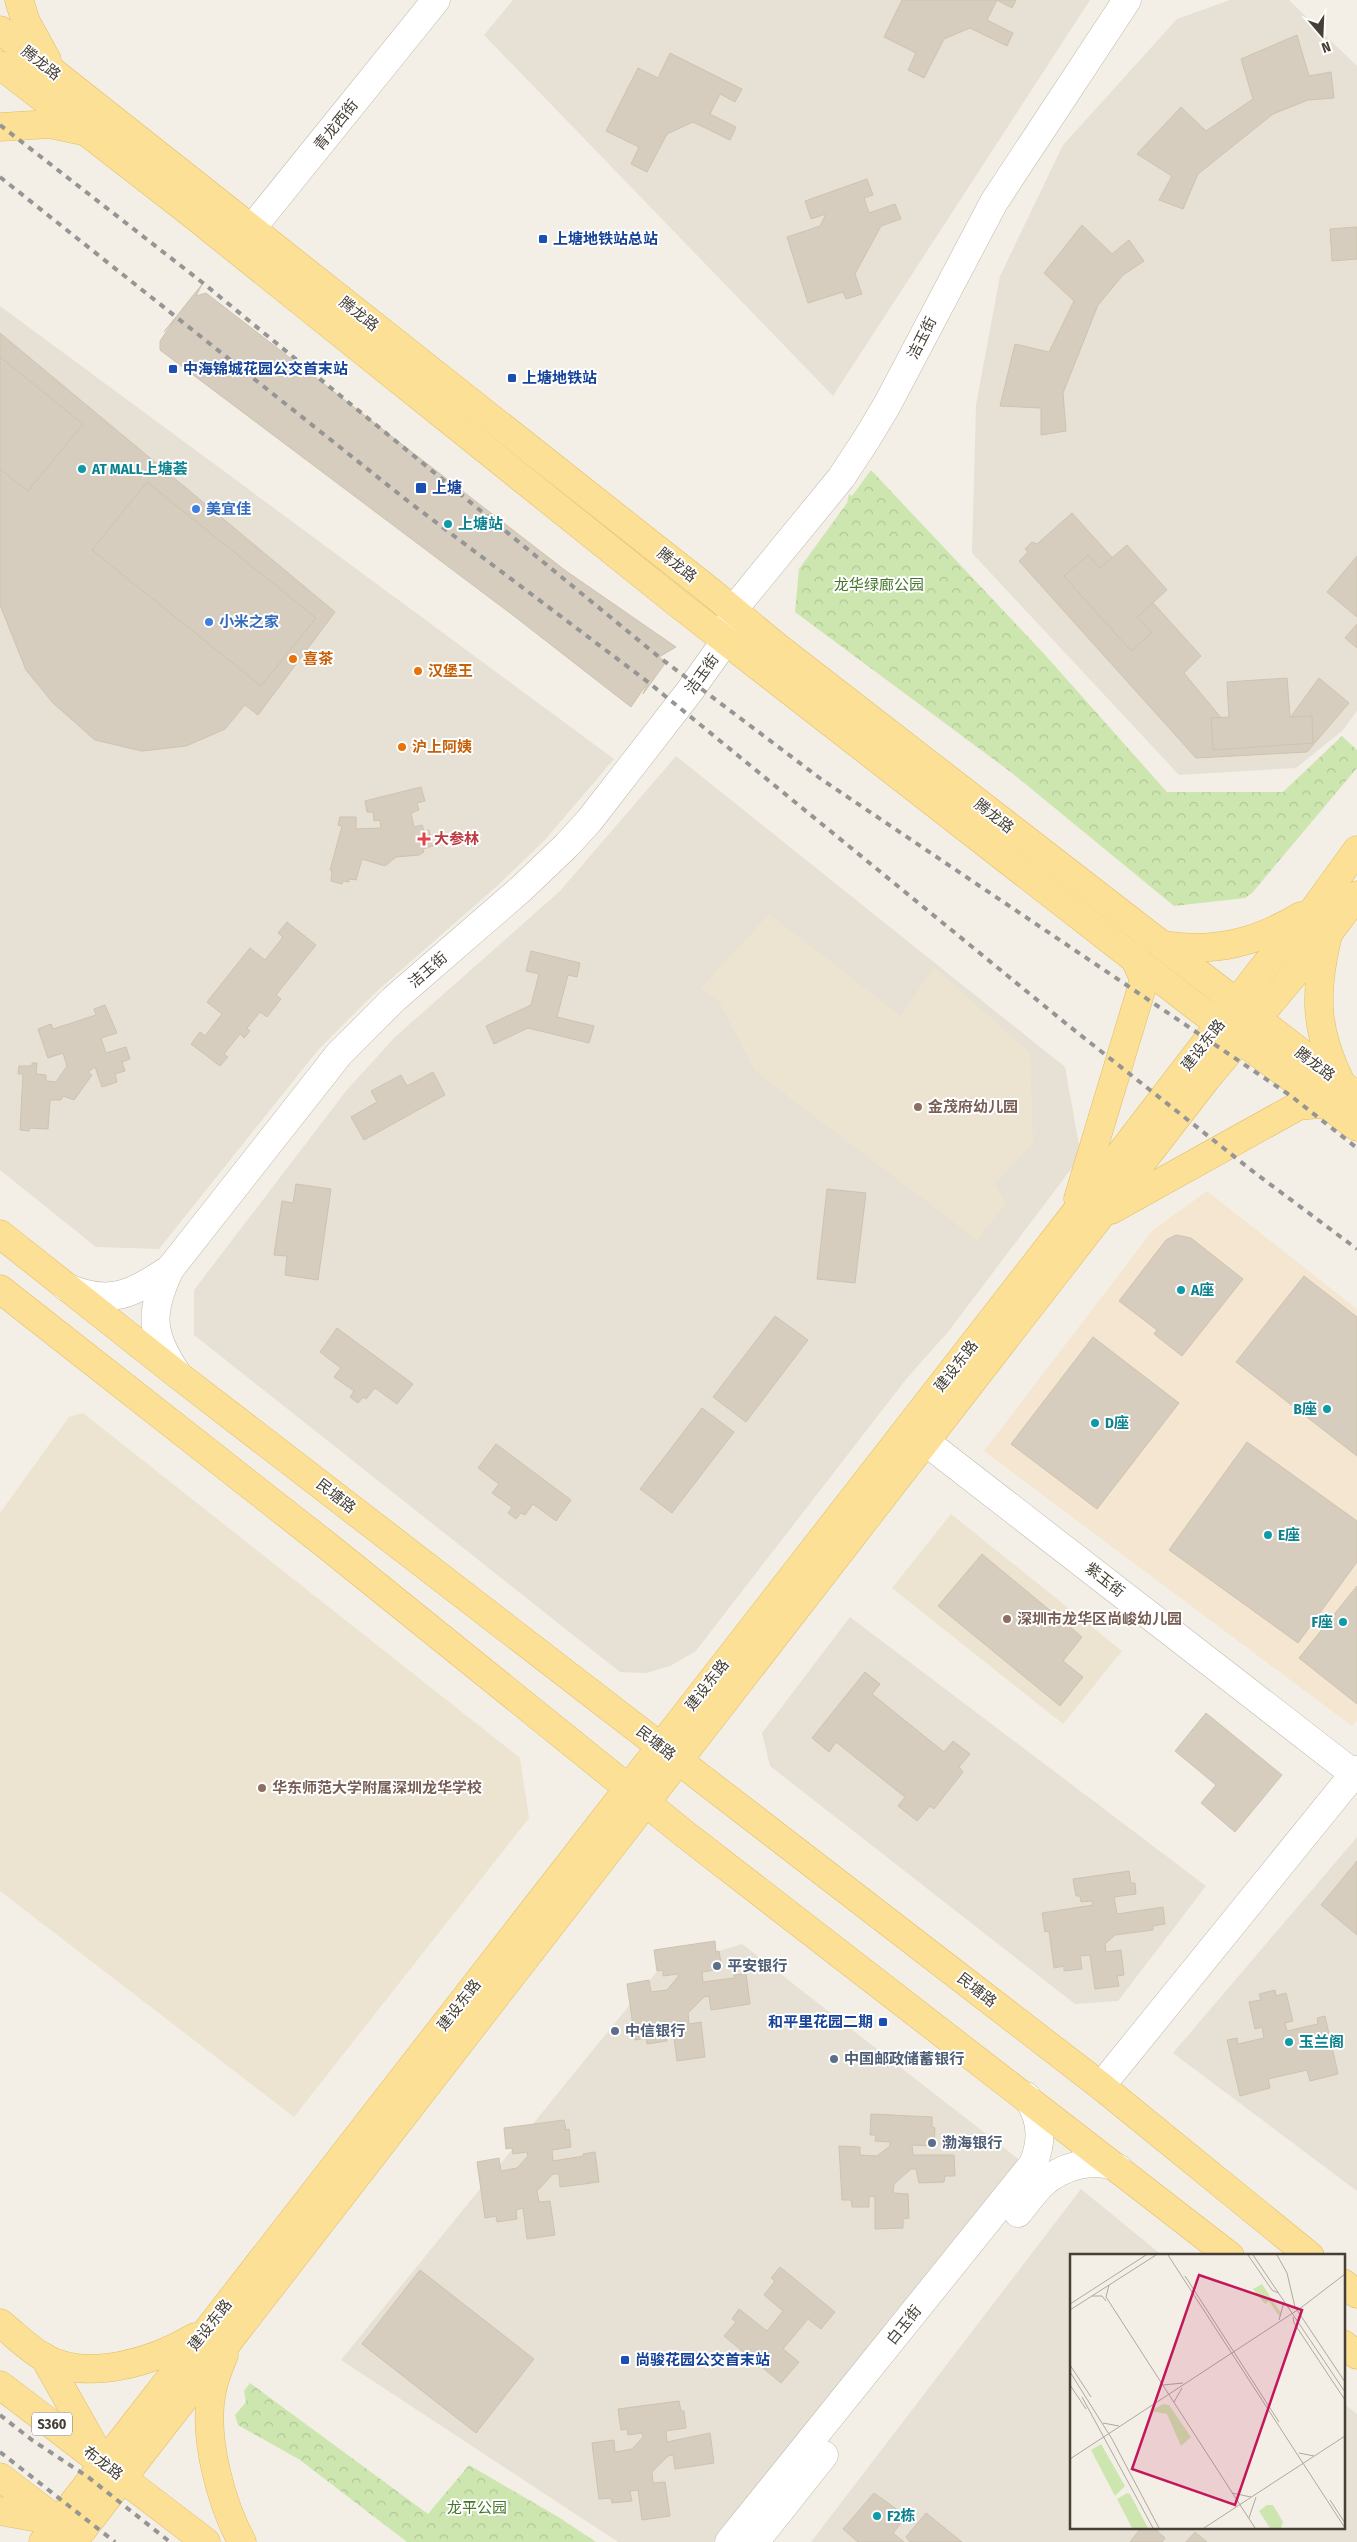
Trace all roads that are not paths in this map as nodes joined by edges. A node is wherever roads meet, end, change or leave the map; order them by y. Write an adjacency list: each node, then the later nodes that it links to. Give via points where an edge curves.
1 (19, 0): 6 (main road, via 34,38)
2 (436, 0): 9 (street, 青龙西街)
3 (1127, 0): 10 (street, 洁玉街, via 994,202 892,397 866,440 841,478)
4 (0, 30): 6 (main road, 腾龙路)
5 (0, 65): 8 (main road, 腾龙路)
6 (58, 75): 9 (main road, 腾龙路)
7 (0, 127): 8 (main road, via 50,124)
8 (87, 133): 9 (main road, 腾龙路)
9 (243, 239): 10 (main road, 腾龙路); 11 (main road, 腾龙路)
10 (734, 610): 11 (street, 洁玉街); 16 (main road, 腾龙路)
11 (726, 640): 17 (main road, 腾龙路); 24 (street, 洁玉街, via 589,821 522,888 365,1026)
12 (1357, 850): 14 (main road, 建设东路)
13 (1357, 894): 15 (main road, 建设东路)
14 (1315, 908): 16 (main road, via 1270,933 1236,944 1199,950); 18 (main road, 建设东路)
15 (1328, 934): 18 (main road, 建设东路); 19 (main road, via 1318,982 1318,1006 1322,1034)
16 (1159, 944): 18 (main road, 腾龙路)
17 (1134, 957): 18 (main road, 腾龙路); 22 (main road, via 1143,976 1142,987)
18 (1238, 1021): 19 (main road, 腾龙路); 21 (main road, 建设东路); 22 (main road, 建设东路)
19 (1343, 1095): 20 (main road, 腾龙路); 21 (main road, via 1318,1104 1298,1106)
20 (1357, 1127)
21 (1103, 1214): 28 (main road, 建设东路)
22 (1072, 1217): 29 (main road, 建设东路)
23 (0, 1234): 25 (main road, 民塘路)
24 (170, 1269): 25 (street, via 135,1290 109,1298); 27 (street, via 155,1308 156,1328 160,1345)
25 (66, 1287): 27 (main road, 民塘路)
26 (0, 1289): 31 (main road)
27 (178, 1375): 29 (main road, 民塘路)
28 (926, 1442): 29 (main road, 建设东路); 30 (street, 紫玉街)
29 (669, 1753): 31 (main road, 建设东路); 32 (main road, 民塘路)
30 (1356, 1772): 32 (street)
31 (637, 1795): 33 (main road); 40 (main road, 建设东路); 41 (main road, 建设东路)
32 (1101, 2086): 36 (main road, 民塘路)
33 (1026, 2096): 34 (main road); 52 (street, 白玉街, via 1035,2109 1040,2128 1038,2153 1033,2164)
34 (1118, 2168): 35 (main road); 53 (street, 白玉街, via 1099,2162 1077,2166 1056,2174 1040,2186)
35 (1227, 2254)
36 (1308, 2254)
37 (1344, 2284): 38 (main road)
38 (1357, 2294)
39 (0, 2324): 44 (main road)
40 (236, 2330): 46 (main road, 建设东路); 51 (main road, via 216,2374 210,2420 221,2485)
41 (205, 2331): 44 (main road, via 175,2349 148,2360 120,2366 94,2368); 46 (main road, 建设东路)
42 (1344, 2345): 43 (main road)
43 (1357, 2355)
44 (44, 2357): 46 (main road)
45 (0, 2385): 46 (main road, 布龙路 / S360)
46 (112, 2470): 49 (main road, 建设东路); 50 (main road, 布龙路 / S360)
47 (0, 2477): 49 (main road)
48 (0, 2511): 49 (main road)
49 (67, 2537)
50 (206, 2542)
51 (242, 2542)
52 (729, 2542)
53 (755, 2542)

